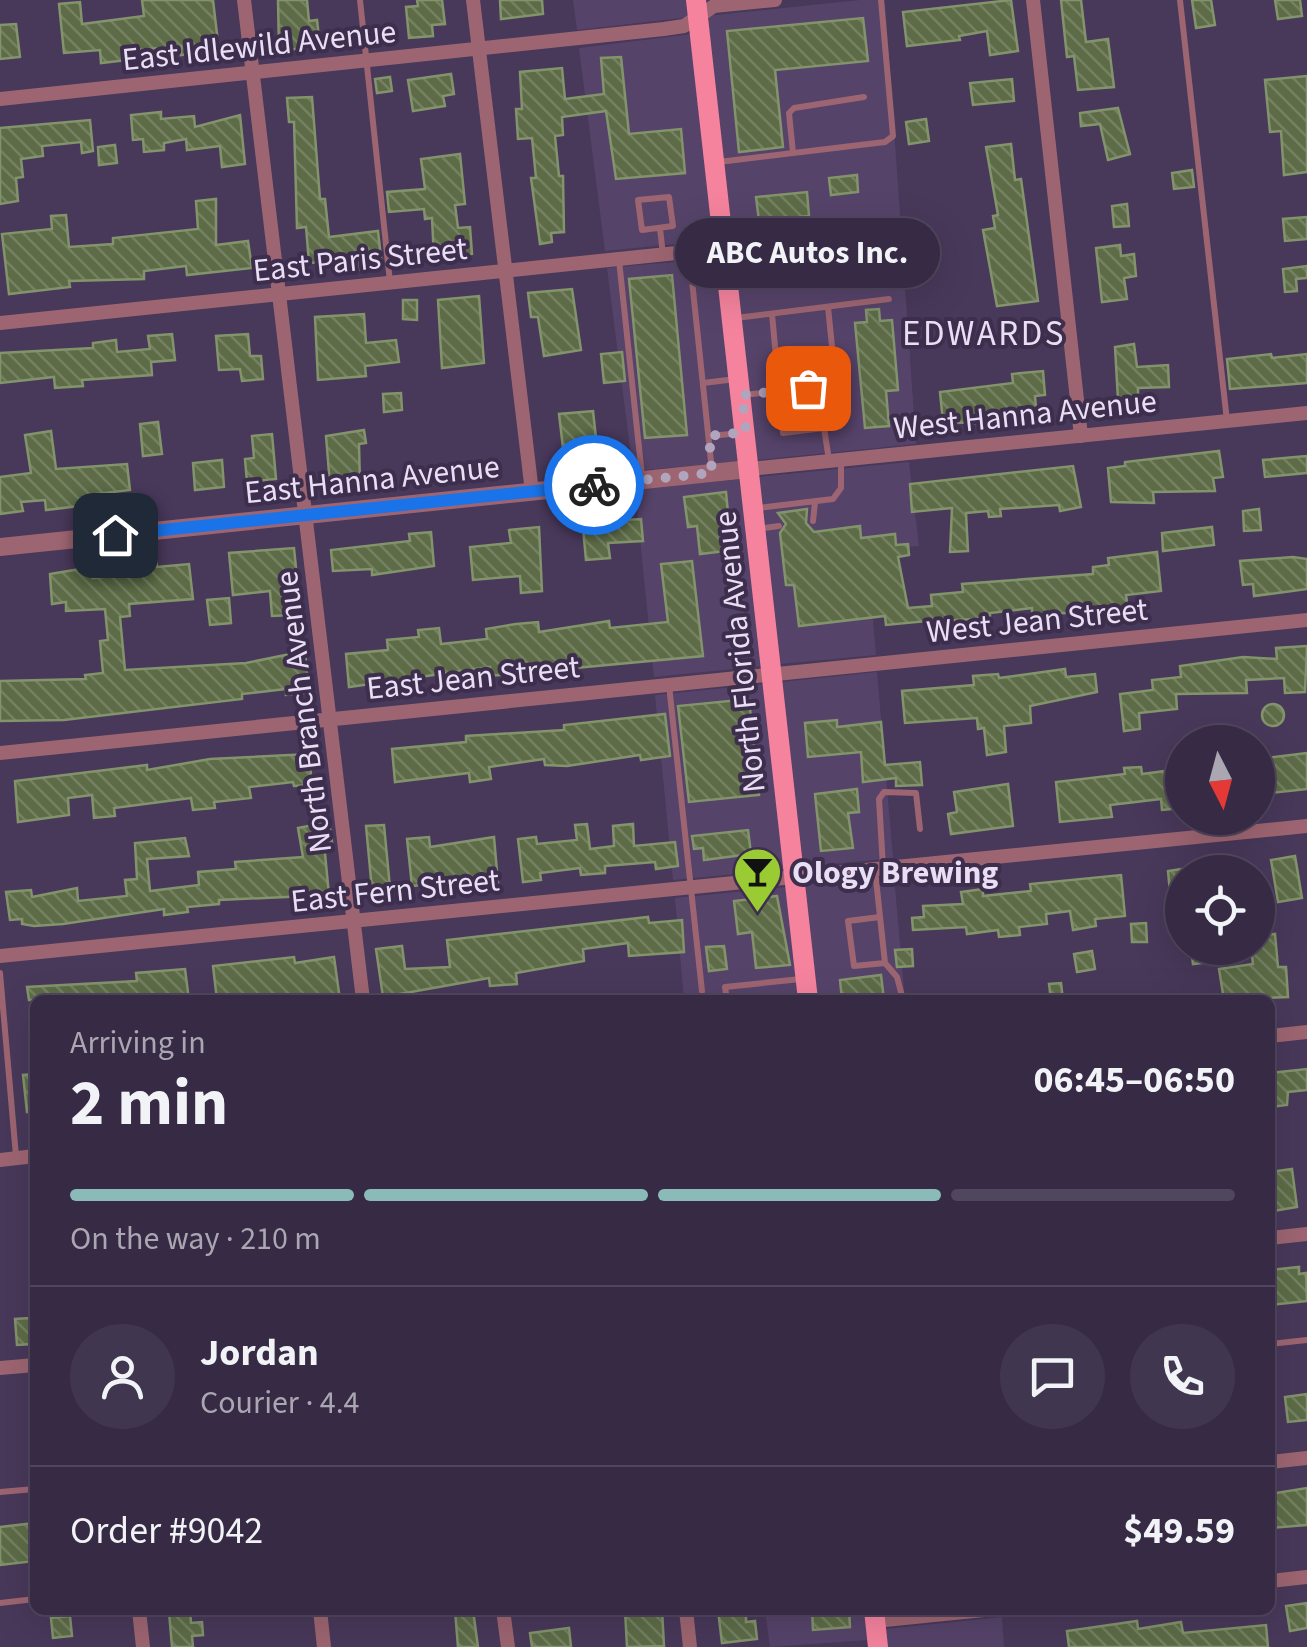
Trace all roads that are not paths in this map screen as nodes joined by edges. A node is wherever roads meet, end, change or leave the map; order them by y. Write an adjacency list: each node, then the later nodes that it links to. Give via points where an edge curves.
1 (244, 0): 11 (street, North Branch Avenue)
2 (360, 0): 10 (lane)
3 (473, 0): 9 (street)
4 (775, 0): 8 (street, East Idlewild Avenue)
5 (880, 0): 14 (lane, via 893,136)
6 (1034, 0): 38 (street)
7 (1180, 0): 34 (lane)
8 (697, 8): 9 (street, East Idlewild Avenue, via 684,26); 15 (main road, North Florida Avenue)
9 (479, 50): 10 (street, East Idlewild Avenue); 21 (street)
10 (367, 62): 11 (street, East Idlewild Avenue); 22 (lane)
11 (253, 74): 13 (street, East Idlewild Avenue); 23 (street, North Branch Avenue)
12 (864, 96): 14 (lane, via 794,108)
13 (0, 99)
14 (793, 153): 15 (lane)
15 (714, 162): 17 (main road, North Florida Avenue)
16 (660, 228): 16 (lane, via 672,226 669,196 638,200 642,230); 19 (lane)
17 (725, 249): 17 (lane, via 854,252 854,239 847,218); 18 (street, East Paris Street); 27 (main road, North Florida Avenue)
18 (689, 252): 19 (street, East Paris Street); 29 (lane)
19 (663, 255): 20 (street, East Paris Street)
20 (619, 258): 21 (street, East Paris Street); 42 (lane)
21 (506, 272): 22 (street, East Paris Street); 43 (street)
22 (390, 284): 23 (street, East Paris Street)
23 (280, 296): 28 (street, East Paris Street); 45 (street, North Branch Avenue)
24 (889, 299): 25 (lane)
25 (828, 307): 26 (lane); 30 (lane)
26 (772, 314): 27 (lane); 32 (lane)
27 (733, 318): 31 (main road, North Florida Avenue)
28 (0, 322)
29 (703, 383): 31 (lane); 37 (lane)
30 (836, 384): 32 (lane); 35 (lane, via 840,426)
31 (741, 387): 32 (lane); 36 (main road, North Florida Avenue)
32 (779, 391): 35 (lane, via 783,434)
33 (1307, 413): 34 (street, West Hanna Avenue)
34 (1227, 421): 38 (street, West Hanna Avenue)
35 (824, 428): 39 (lane)
36 (746, 432): 37 (lane); 40 (main road, North Florida Avenue)
37 (709, 436): 41 (lane)
38 (1082, 436): 39 (street, West Hanna Avenue)
39 (835, 461): 40 (street, West Hanna Avenue); 44 (lane, via 839,496)
40 (750, 469): 41 (street, East Hanna Avenue); 46 (main road, North Florida Avenue)
41 (712, 473): 42 (street, East Hanna Avenue)
42 (642, 479): 43 (street, East Hanna Avenue)
43 (532, 492): 45 (street, East Hanna Avenue)
44 (814, 502): 46 (lane); 47 (lane)
45 (306, 515): 49 (street, East Hanna Avenue); 53 (street, North Branch Avenue)
46 (755, 519): 48 (lane); 51 (main road, North Florida Avenue)
47 (813, 521)
48 (780, 526)
49 (0, 547)
50 (1307, 620): 51 (street, West Jean Street)
51 (772, 674): 52 (street, East Jean Street); 58 (main road, North Florida Avenue)
52 (669, 684): 53 (street, East Jean Street); 59 (lane)
53 (333, 718): 54 (street, East Jean Street); 61 (street, North Branch Avenue)
54 (0, 753)
55 (1307, 826): 57 (street, East Fern Street)
56 (920, 828): 57 (lane, via 916,793 884,792)
57 (879, 868): 58 (street, East Fern Street); 60 (lane)
58 (794, 877): 59 (street, East Fern Street); 65 (main road, North Florida Avenue)
59 (691, 888): 61 (street, East Fern Street); 66 (lane)
60 (880, 917): 63 (lane); 63 (lane, via 848,922 854,966)
61 (355, 922): 62 (street, East Fern Street); 67 (street, North Branch Avenue)
62 (0, 956)
63 (886, 963): 70 (lane)
64 (0, 973): 74 (lane)
65 (806, 978): 68 (lane, via 725,987); 69 (main road, North Florida Avenue)
66 (702, 992)
67 (363, 995)
68 (726, 995)
69 (808, 995)
70 (902, 995)
71 (1307, 1032): 72 (street)
72 (1275, 1035)
73 (30, 1157): 74 (street)
74 (16, 1158): 75 (street)
75 (0, 1160)
76 (1307, 1234): 77 (street)
77 (1275, 1237)
78 (1307, 1340): 79 (lane)
79 (1275, 1343)
80 (30, 1365): 81 (street)
81 (0, 1368)
82 (1307, 1458): 83 (street)
83 (1275, 1461)
84 (30, 1489): 85 (lane)
85 (0, 1492)
86 (1307, 1577): 87 (street)
87 (1275, 1580)
88 (30, 1600): 89 (lane)
89 (0, 1603)
90 (140, 1615): 95 (street)
91 (321, 1615): 96 (street)
92 (504, 1615): 97 (street)
93 (687, 1615): 98 (street)
94 (875, 1615): 99 (main road)
95 (143, 1647)
96 (324, 1647)
97 (508, 1647)
98 (690, 1647)
99 (878, 1647)

